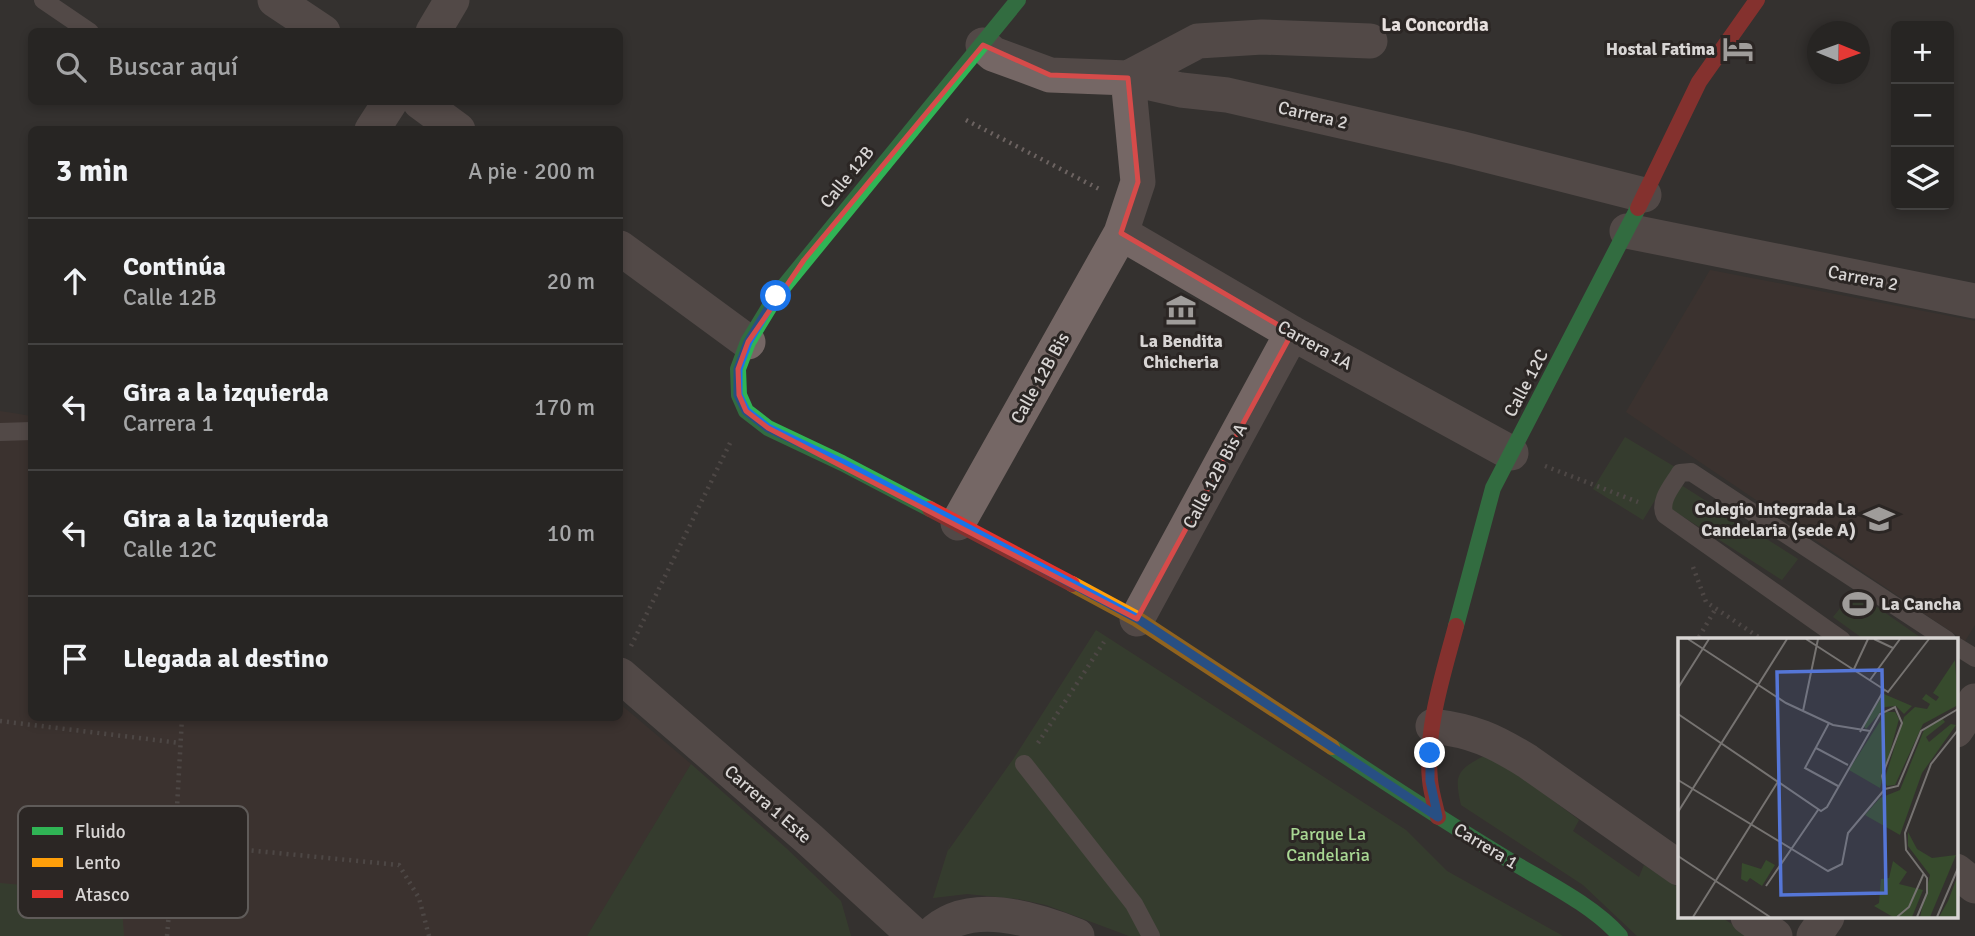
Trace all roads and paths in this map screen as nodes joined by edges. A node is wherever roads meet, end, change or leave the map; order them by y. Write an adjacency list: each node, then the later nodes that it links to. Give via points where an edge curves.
1 (43, 0): 6 (lane)
2 (275, 0): 7 (street)
3 (452, 0): 8 (street)
4 (1757, 0): 17 (street, Calle 12C, via 1699,82)
5 (1012, 2): 10 (street, Calle 12B)
6 (84, 28)
7 (317, 28)
8 (435, 28)
9 (1370, 41): 11 (street, via 1262,37 1198,41)
10 (983, 45): 11 (street, Carrera 2, via 993,54 1050,75); 12 (street, Calle 12B)
11 (1128, 78): 17 (street, Carrera 2, via 1227,95); 18 (street, Calle 12B Bis, via 1139,182)
12 (934, 103): 18 (path); 23 (street, Calle 12B, via 797,269)
13 (388, 105): 15 (street)
14 (424, 105): 16 (street)
15 (375, 126)
16 (453, 126)
17 (1644, 195): 19 (street, Calle 12C)
18 (1125, 219): 22 (street, Carrera 1A); 30 (street, Calle 12B Bis)
19 (1627, 231): 21 (street, Carrera 2); 28 (street, Calle 12C)
20 (623, 250): 23 (street)
21 (1975, 301)
22 (1293, 333): 28 (street, Carrera 1A); 33 (street, Calle 12B Bis A)
23 (748, 342): 24 (street, Calle 12B, via 738,369)
24 (738, 395): 25 (street, Carrera 1)
25 (746, 411): 30 (street, Carrera 1, via 768,428); 40 (path)
26 (28, 431): 27 (lane)
27 (0, 432)
28 (1511, 453): 29 (path); 44 (street, Calle 12C, via 1484,518)
29 (1662, 511): 36 (lane); 37 (lane, via 1680,473 1691,472)
30 (958, 523): 33 (street, Carrera 1)
31 (1689, 556): 32 (path, via 1706,602)
32 (1716, 608): 34 (path); 35 (path)
33 (1131, 616): 46 (path); 48 (street, Carrera 1)
34 (1699, 637)
35 (1760, 638)
36 (1839, 638)
37 (1944, 638)
38 (1958, 647): 39 (lane)
39 (1975, 659)
40 (623, 664)
41 (623, 667): 58 (street, Carrera 1 Este)
42 (0, 721): 45 (path)
43 (182, 721): 45 (path)
44 (1433, 726): 48 (street, Calle 12C, via 1430,781); 50 (street, via 1470,732 1505,747)
45 (180, 743): 47 (path)
46 (1024, 764): 61 (lane, via 1134,904)
47 (177, 806)
48 (1438, 817): 62 (street, Carrera 1, via 1586,907)
49 (248, 850): 57 (path, via 399,865 419,898)
50 (1678, 867)
51 (1958, 873): 52 (street)
52 (1975, 886)
53 (169, 918): 56 (path)
54 (1749, 918): 63 (street)
55 (1826, 918): 64 (street)
56 (167, 936)
57 (429, 936)
58 (915, 936)
59 (930, 936): 60 (street, via 955,920 975,915 1035,921)
60 (1077, 936)
61 (1151, 936)
62 (1620, 936)
63 (1775, 936)
64 (1814, 936)

